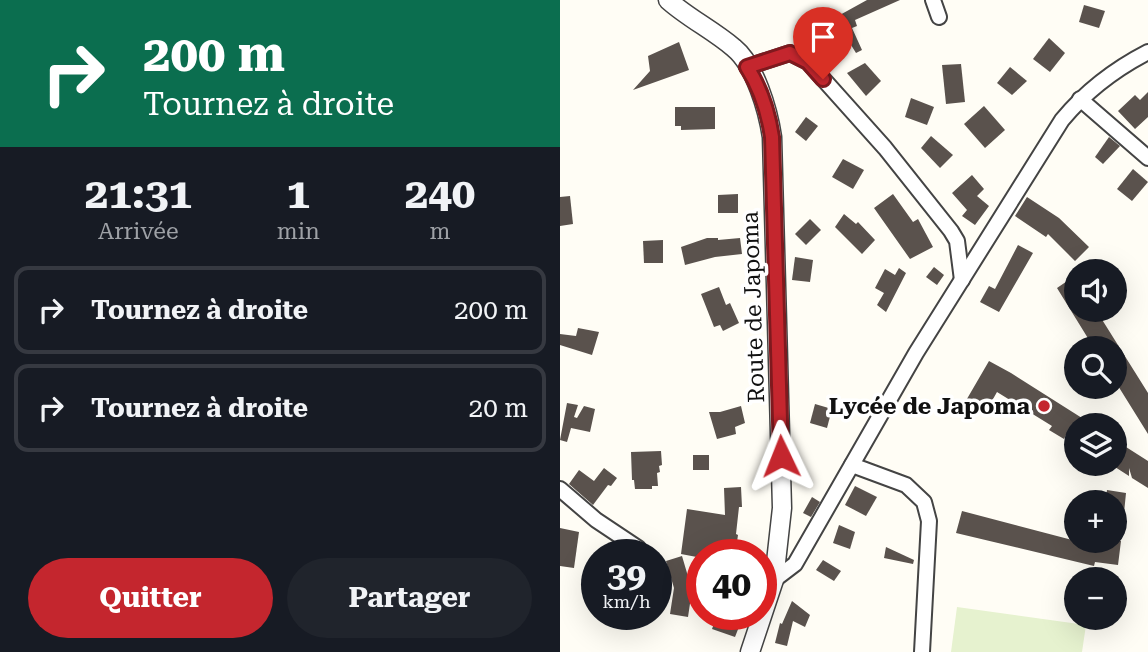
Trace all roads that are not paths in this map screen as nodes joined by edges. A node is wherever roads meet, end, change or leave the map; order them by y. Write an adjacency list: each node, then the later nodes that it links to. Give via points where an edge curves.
1 (667, 0): 5 (street, Route de Japoma, via 736,49)
2 (933, 0): 3 (street)
3 (939, 18)
4 (1148, 52): 6 (street)
5 (747, 67): 8 (street, via 790,53 808,62 951,231 957,241); 12 (street, Route de Japoma, via 768,111 772,137 782,508)
6 (1080, 99): 7 (street); 8 (street, via 1062,120)
7 (1148, 158)
8 (962, 280): 9 (street)
9 (852, 465): 13 (street, via 795,564); 16 (street, via 906,485 924,502 929,521)
10 (560, 489): 11 (street)
11 (624, 539)
12 (777, 559)
13 (777, 578)
14 (758, 630): 15 (street, Route de Japoma)
15 (750, 652)
16 (922, 652)

